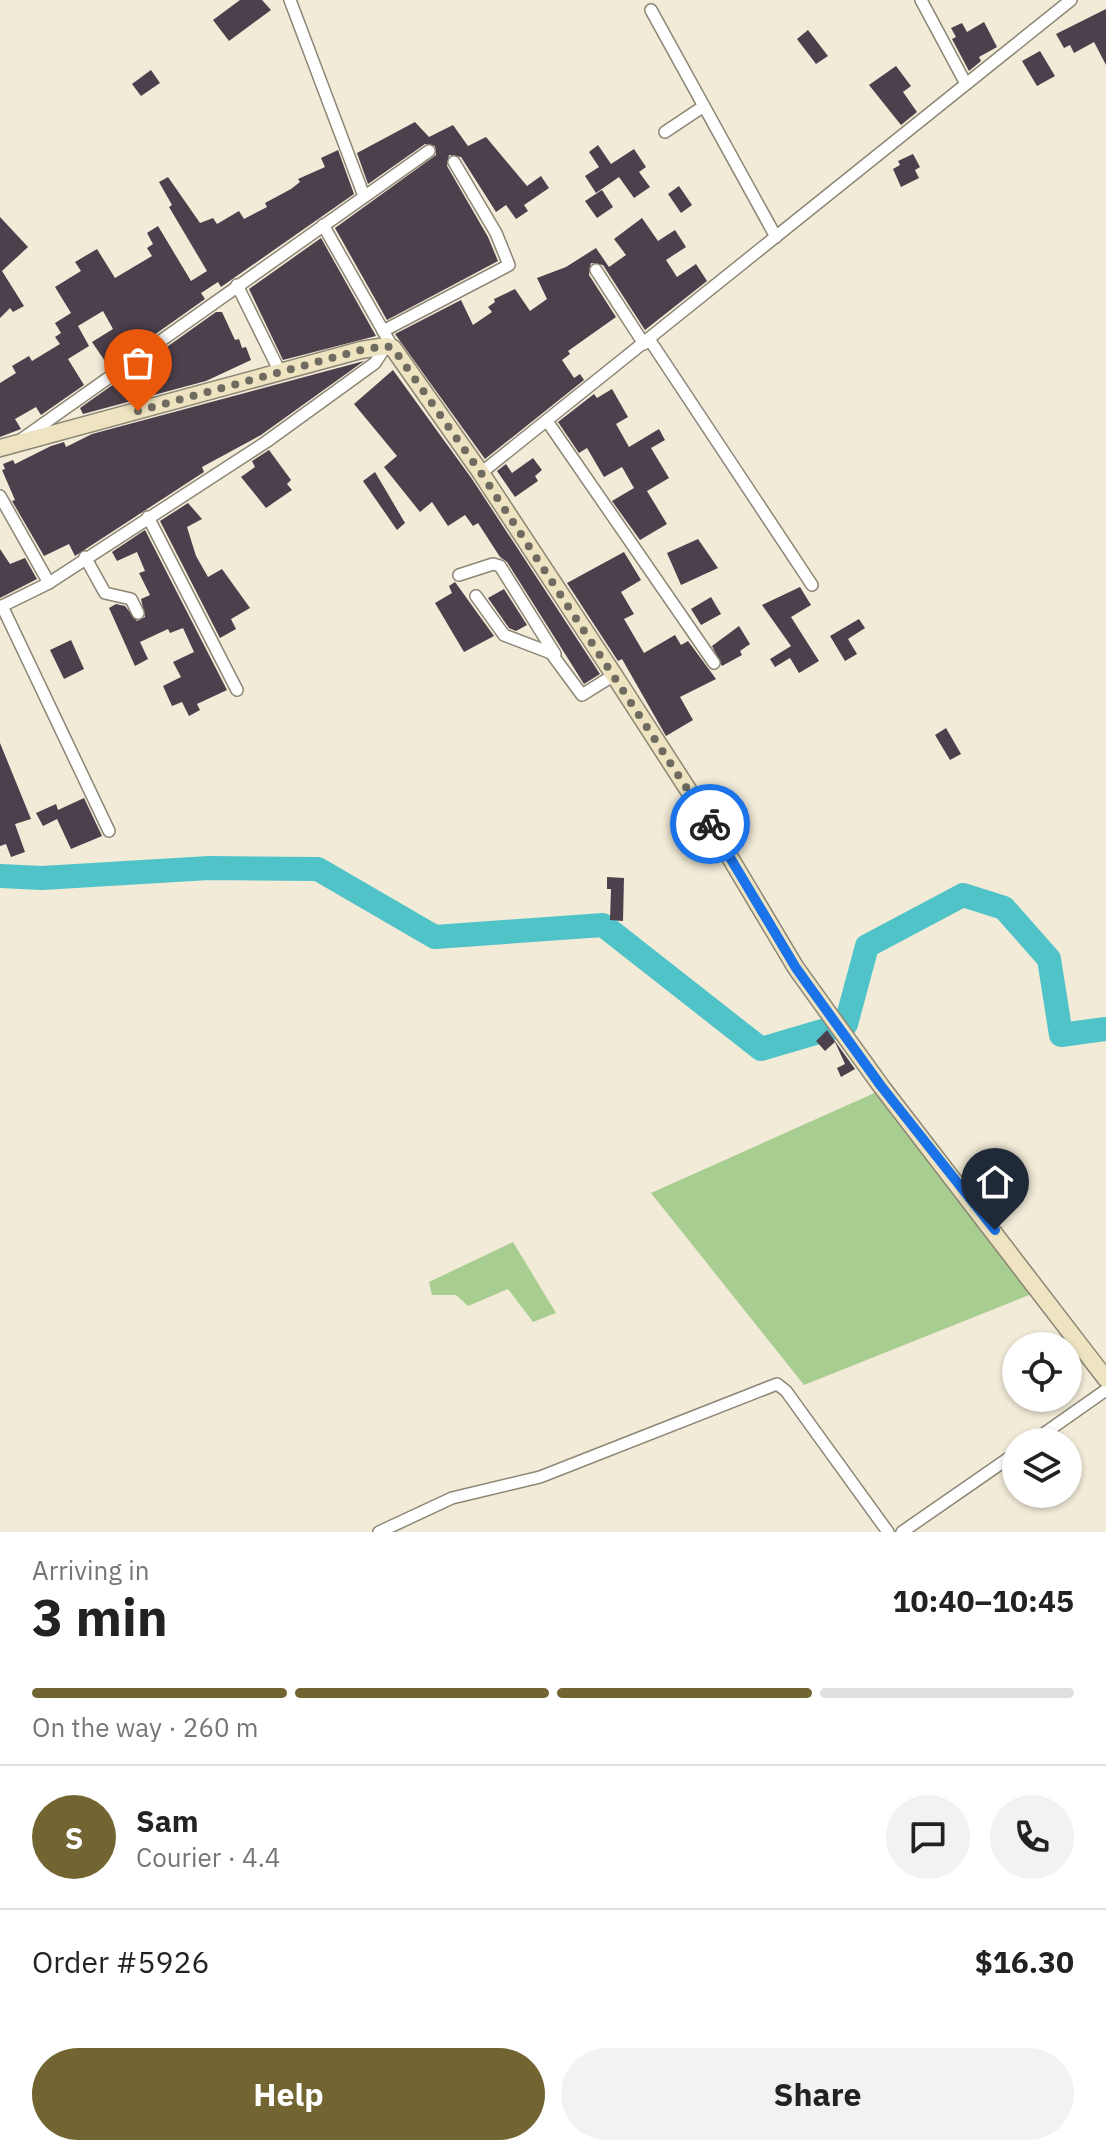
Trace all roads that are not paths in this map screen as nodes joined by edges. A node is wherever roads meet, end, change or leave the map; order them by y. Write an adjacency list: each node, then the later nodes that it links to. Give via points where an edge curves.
1 (290, 0): 10 (street)
2 (921, 0): 5 (street)
3 (1071, 0): 5 (street)
4 (651, 10): 6 (street)
5 (966, 84): 12 (street)
6 (704, 106): 7 (street); 12 (street)
7 (665, 132)
8 (429, 151): 10 (street)
9 (454, 162): 15 (street, via 509,265)
10 (364, 196): 11 (street)
11 (323, 225): 14 (street); 15 (street)
12 (776, 237): 16 (street)
13 (596, 270): 16 (street)
14 (237, 285): 17 (street); 19 (street)
15 (387, 341): 17 (street); 20 (street); 22 (street, via 375,363 328,398)
16 (646, 342): 18 (street); 26 (street)
17 (280, 372): 19 (street)
18 (547, 421): 20 (street); 31 (street)
19 (8, 446)
20 (481, 473): 32 (street)
21 (0, 496): 25 (street)
22 (148, 517): 23 (street); 33 (street)
23 (85, 557): 25 (street); 29 (street, via 102,590 131,599)
24 (459, 575): 30 (street, via 500,566)
25 (49, 583): 28 (street)
26 (812, 585)
27 (476, 596): 30 (street, via 508,639)
28 (1, 607): 34 (street)
29 (138, 613)
30 (559, 660): 32 (street, via 582,695)
31 (714, 663)
32 (614, 675): 35 (street, via 810,988)
33 (237, 690)
34 (109, 831)
35 (1106, 1379)
36 (1106, 1390): 37 (street)
37 (1052, 1428)
38 (1002, 1463): 41 (street)
39 (379, 1532): 40 (street, via 452,1498 540,1477 777,1384)
40 (888, 1532)
41 (902, 1532)

